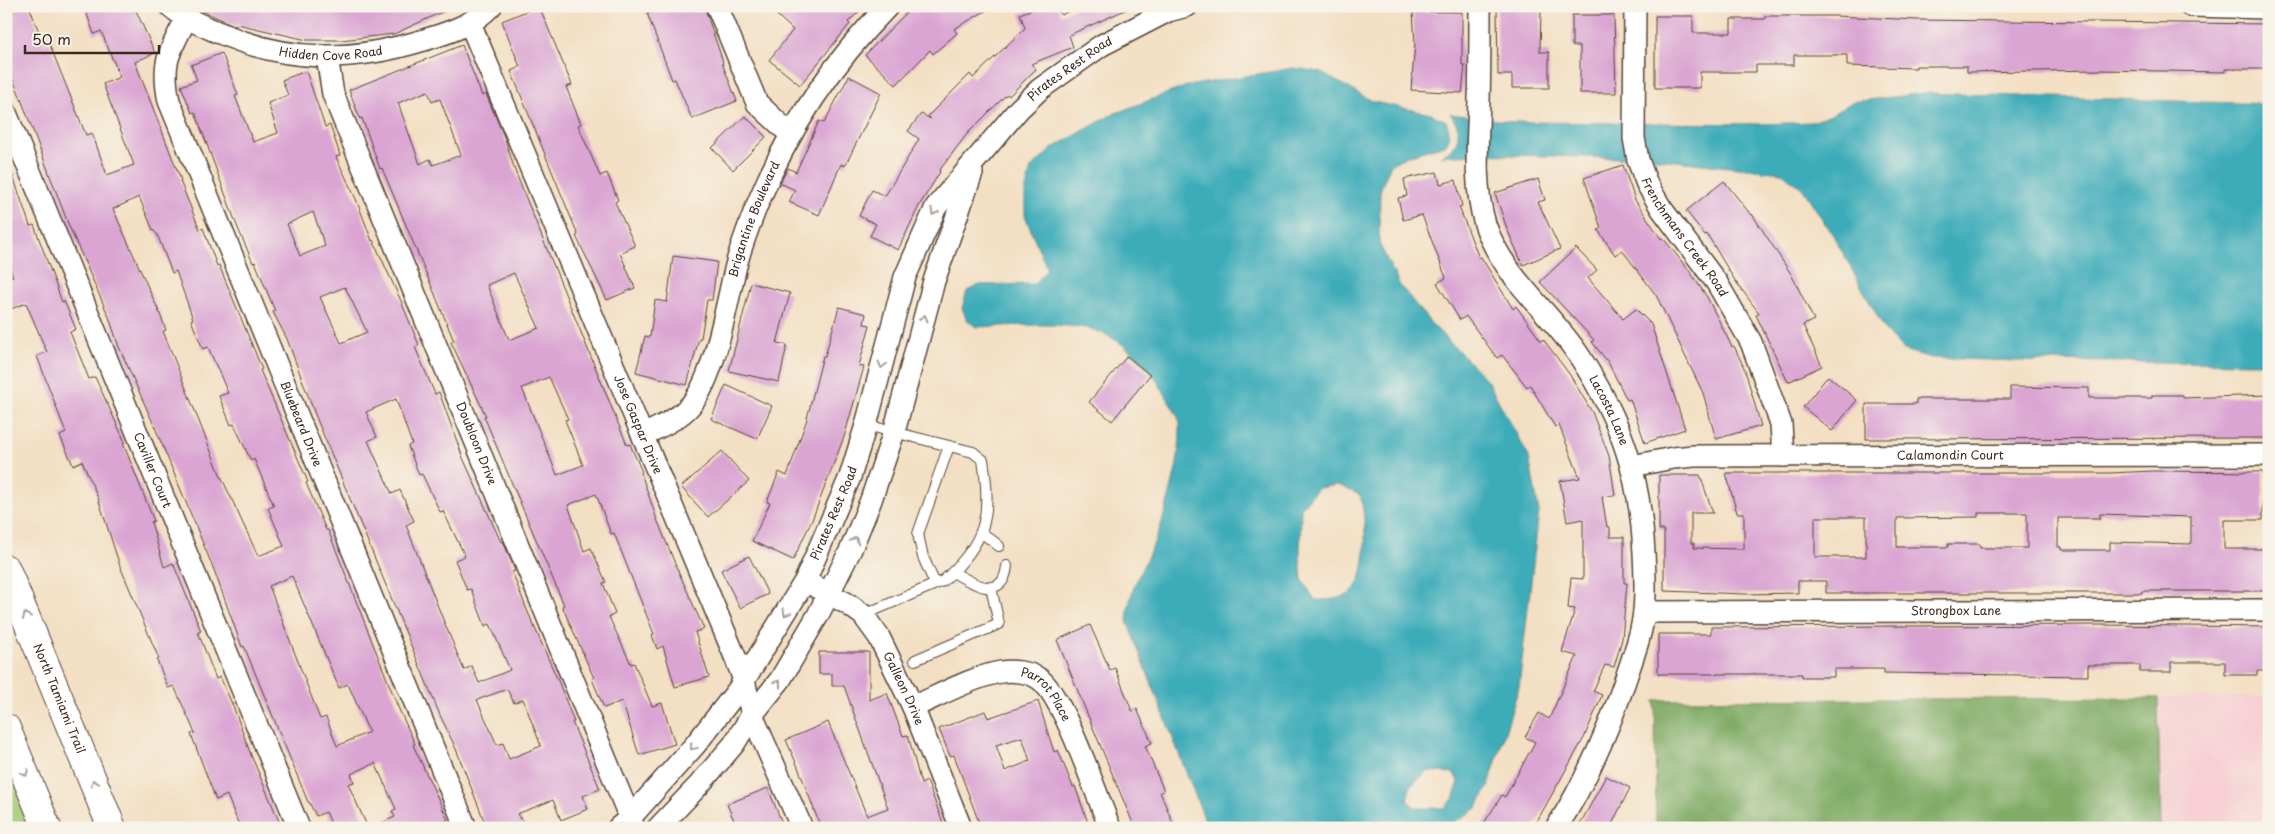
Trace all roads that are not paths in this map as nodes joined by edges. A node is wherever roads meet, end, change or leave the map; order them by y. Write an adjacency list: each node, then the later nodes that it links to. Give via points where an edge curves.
1 (491, 6): 10 (street, Hidden Cove Road)
2 (717, 6): 13 (street, via 756,103)
3 (888, 6): 13 (street, Brigantine Boulevard, via 840,59)
4 (1187, 6): 14 (street, Pirates Rest Road, via 1137,26 1083,57 1019,108)
5 (1480, 6): 23 (street, Lacosta Lane, via 1478,171 1485,223 1511,275 1574,349 1595,381 1616,422)
6 (1635, 6): 22 (street, Frenchmans Creek Road, via 1634,138 1638,160 1661,208 1717,283 1751,342 1781,424)
7 (2191, 6): 8 (street)
8 (2269, 8)
9 (178, 12): 11 (street, Hidden Cove Road, via 250,46 295,55); 45 (street, Bluebeard Drive, via 164,78 169,101)
10 (470, 23): 11 (street, Hidden Cove Road, via 446,34 375,54); 19 (street, Jose Gaspar Drive)
11 (328, 57): 41 (street, Doubloon Drive, via 333,94)
12 (6, 113): 44 (street, Caviller Court)
13 (791, 135): 19 (street, Brigantine Boulevard, via 757,205 737,260 710,370 701,392 682,413)
14 (977, 161): 15 (street, Pirates Rest Road, one-way to 15, via 936,207); 16 (street, Pirates Rest Road)
15 (908, 270): 16 (street); 17 (street, Pirates Rest Road, one-way to 17)
16 (936, 278): 18 (street, Pirates Rest Road, one-way to 16)
17 (866, 425): 18 (lane); 29 (street, Pirates Rest Road, via 835,516)
18 (894, 432): 20 (lane); 32 (street, Pirates Rest Road, one-way to 18, via 851,550)
19 (643, 436): 37 (street, Jose Gaspar Drive)
20 (949, 446): 24 (lane, via 973,452 983,460 986,507); 30 (lane, via 918,534 923,557)
21 (2269, 455): 22 (street, Calamondin Court)
22 (1783, 456): 23 (street, Calamondin Court, via 1673,458)
23 (1632, 466): 34 (street, Lacosta Lane, via 1642,521 1646,584)
24 (981, 532): 25 (lane); 28 (lane, via 964,562)
25 (999, 546)
26 (1007, 566): 31 (lane, via 1006,575 1000,583)
27 (6, 569): 43 (main road, North Tamiami Trail, one-way to 27)
28 (953, 572): 30 (lane); 31 (lane, via 978,586)
29 (805, 582): 32 (street, Galleon Drive); 37 (street, Pirates Rest Road, one-way to 37)
30 (935, 584): 35 (lane)
31 (991, 587): 36 (lane, via 999,624)
32 (828, 594): 35 (street, Galleon Drive); 39 (street, Pirates Rest Road, one-way to 32, via 780,680)
33 (2269, 610): 34 (street, Strongbox Lane)
34 (1644, 612): 50 (street, Lacosta Lane, via 1637,646 1615,712 1571,805)
35 (863, 616): 38 (street, Galleon Drive, via 879,637)
36 (915, 660)
37 (744, 680): 39 (street, Jose Gaspar Drive); 41 (street, Pirates Rest Road, one-way to 41, via 695,745)
38 (913, 707): 48 (street, Galleon Drive); 49 (street, Parrot Place, via 1001,672 1020,672 1039,679 1053,692 1064,714)
39 (752, 715): 46 (street, Pirates Rest Road, via 734,744); 47 (street, Jose Gaspar Drive)
40 (6, 728): 42 (main road, one-way to 42)
41 (627, 825)
42 (47, 828)
43 (112, 828)
44 (298, 828)
45 (466, 828)
46 (658, 828)
47 (802, 828)
48 (961, 828)
49 (1110, 828)
50 (1556, 828)

